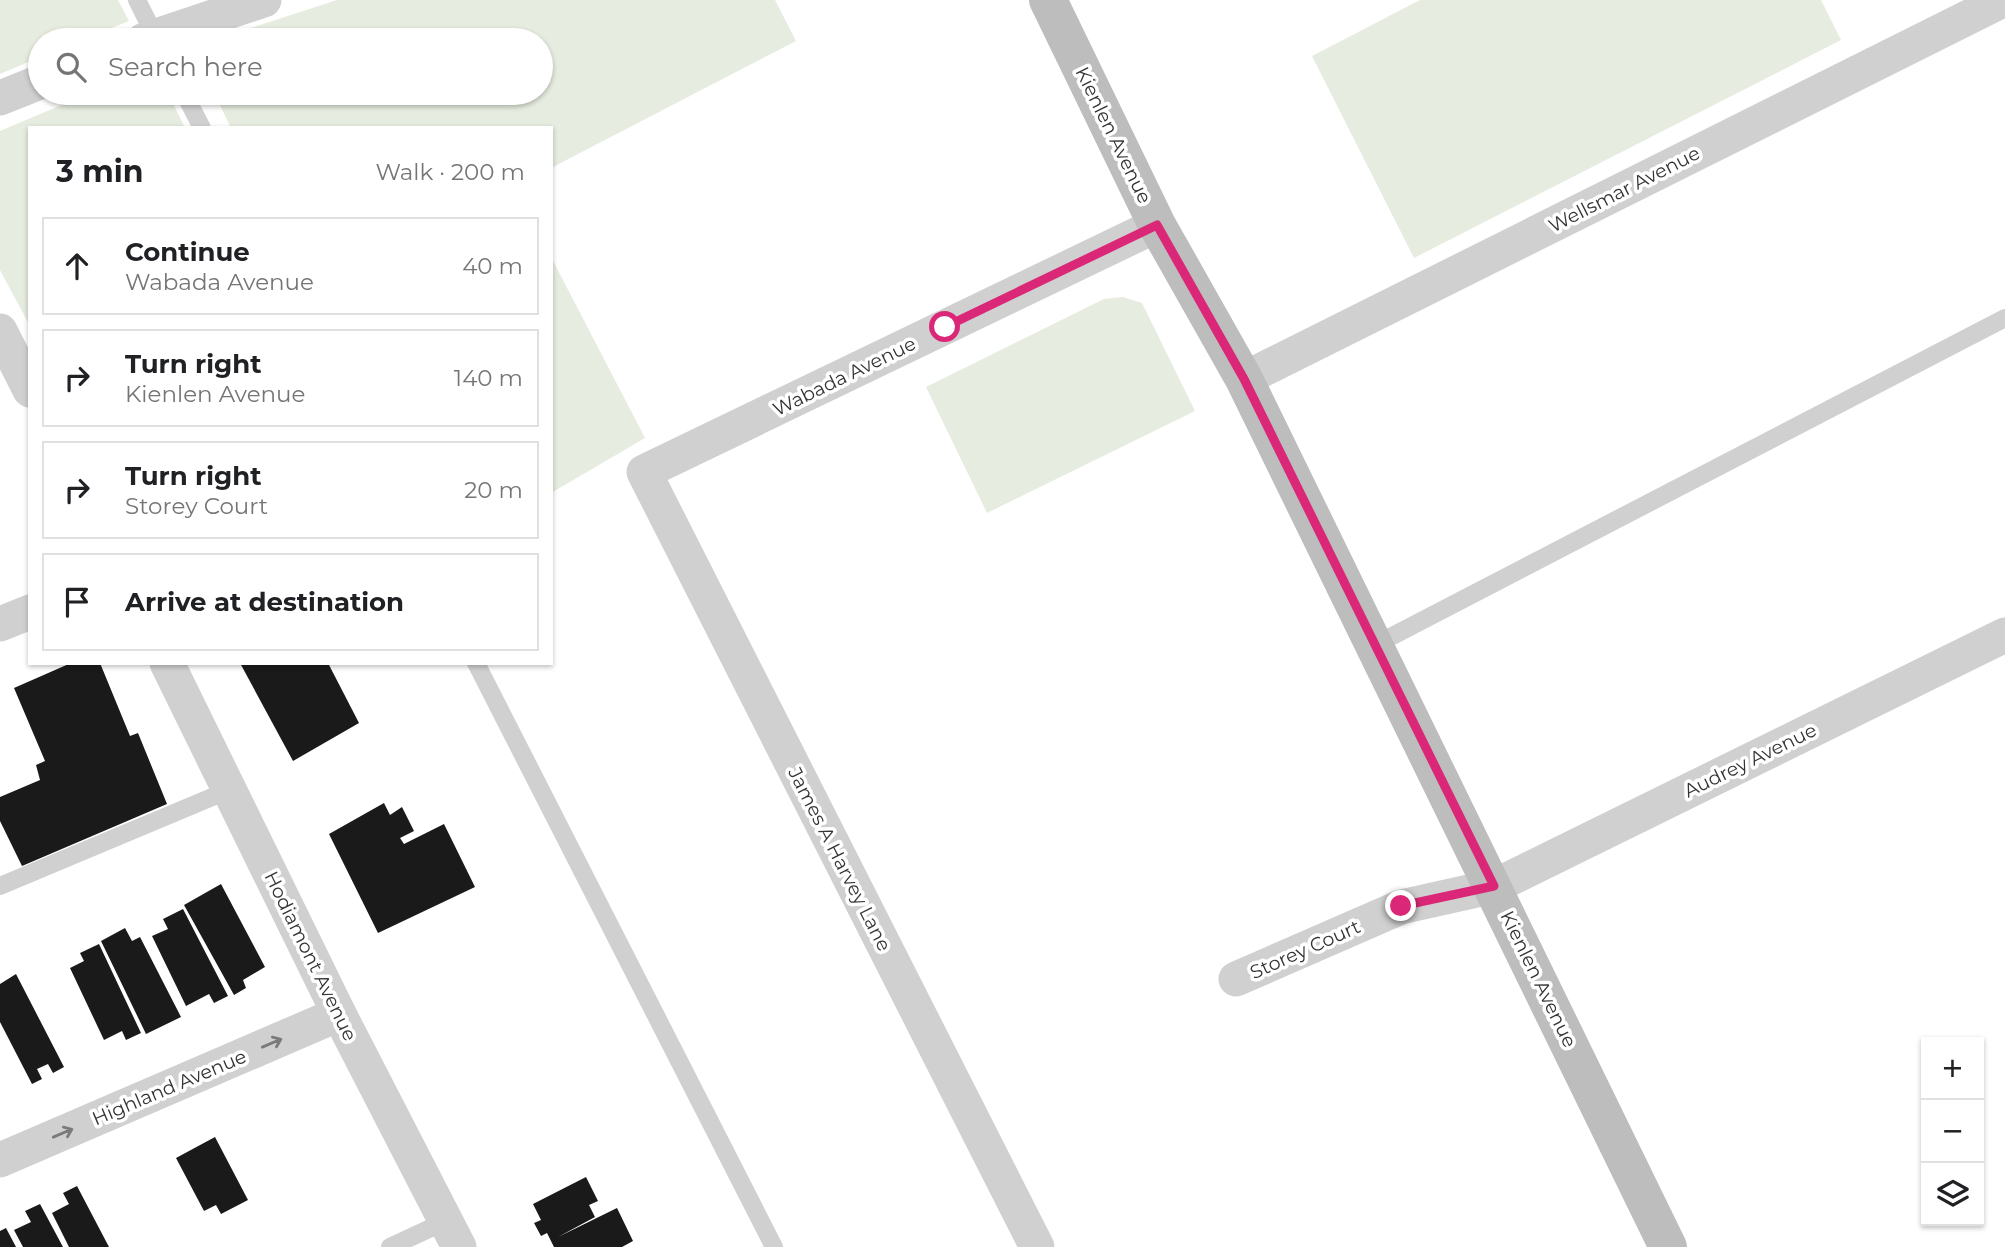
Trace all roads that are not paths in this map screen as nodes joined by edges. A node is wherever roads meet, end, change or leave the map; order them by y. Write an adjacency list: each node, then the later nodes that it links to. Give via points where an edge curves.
1 (137, 0): 5 (lane)
2 (264, 0): 6 (street)
3 (1048, 0): 11 (main road, Kienlen Avenue)
4 (2003, 0): 14 (street, Wellsmar Avenue)
5 (148, 28)
6 (184, 28)
7 (28, 87): 8 (street)
8 (0, 98)
9 (190, 105): 10 (lane)
10 (201, 126)
11 (1157, 225): 14 (main road, Kienlen Avenue); 16 (street, Wabada Avenue)
12 (2005, 318): 20 (lane)
13 (4, 349): 15 (street)
14 (1244, 379): 20 (main road, Kienlen Avenue)
15 (28, 387)
16 (644, 472): 32 (street, James A Harvey Lane)
17 (28, 613): 18 (street)
18 (0, 624)
19 (2005, 635): 25 (street, Audrey Avenue)
20 (1376, 645): 25 (main road, Kienlen Avenue)
21 (168, 665): 23 (street, Hodiamont Avenue)
22 (477, 665): 31 (lane)
23 (229, 790): 24 (lane); 27 (street, Hodiamont Avenue)
24 (0, 886)
25 (1494, 886): 26 (street, Storey Court, via 1401,906); 33 (main road, Kienlen Avenue)
26 (1236, 979)
27 (339, 1014): 28 (street, Highland Avenue, one-way to 27); 29 (street, Hodiamont Avenue)
28 (0, 1160)
29 (453, 1234): 30 (lane)
30 (390, 1247)
31 (774, 1247)
32 (1037, 1247)
33 (1668, 1247)

